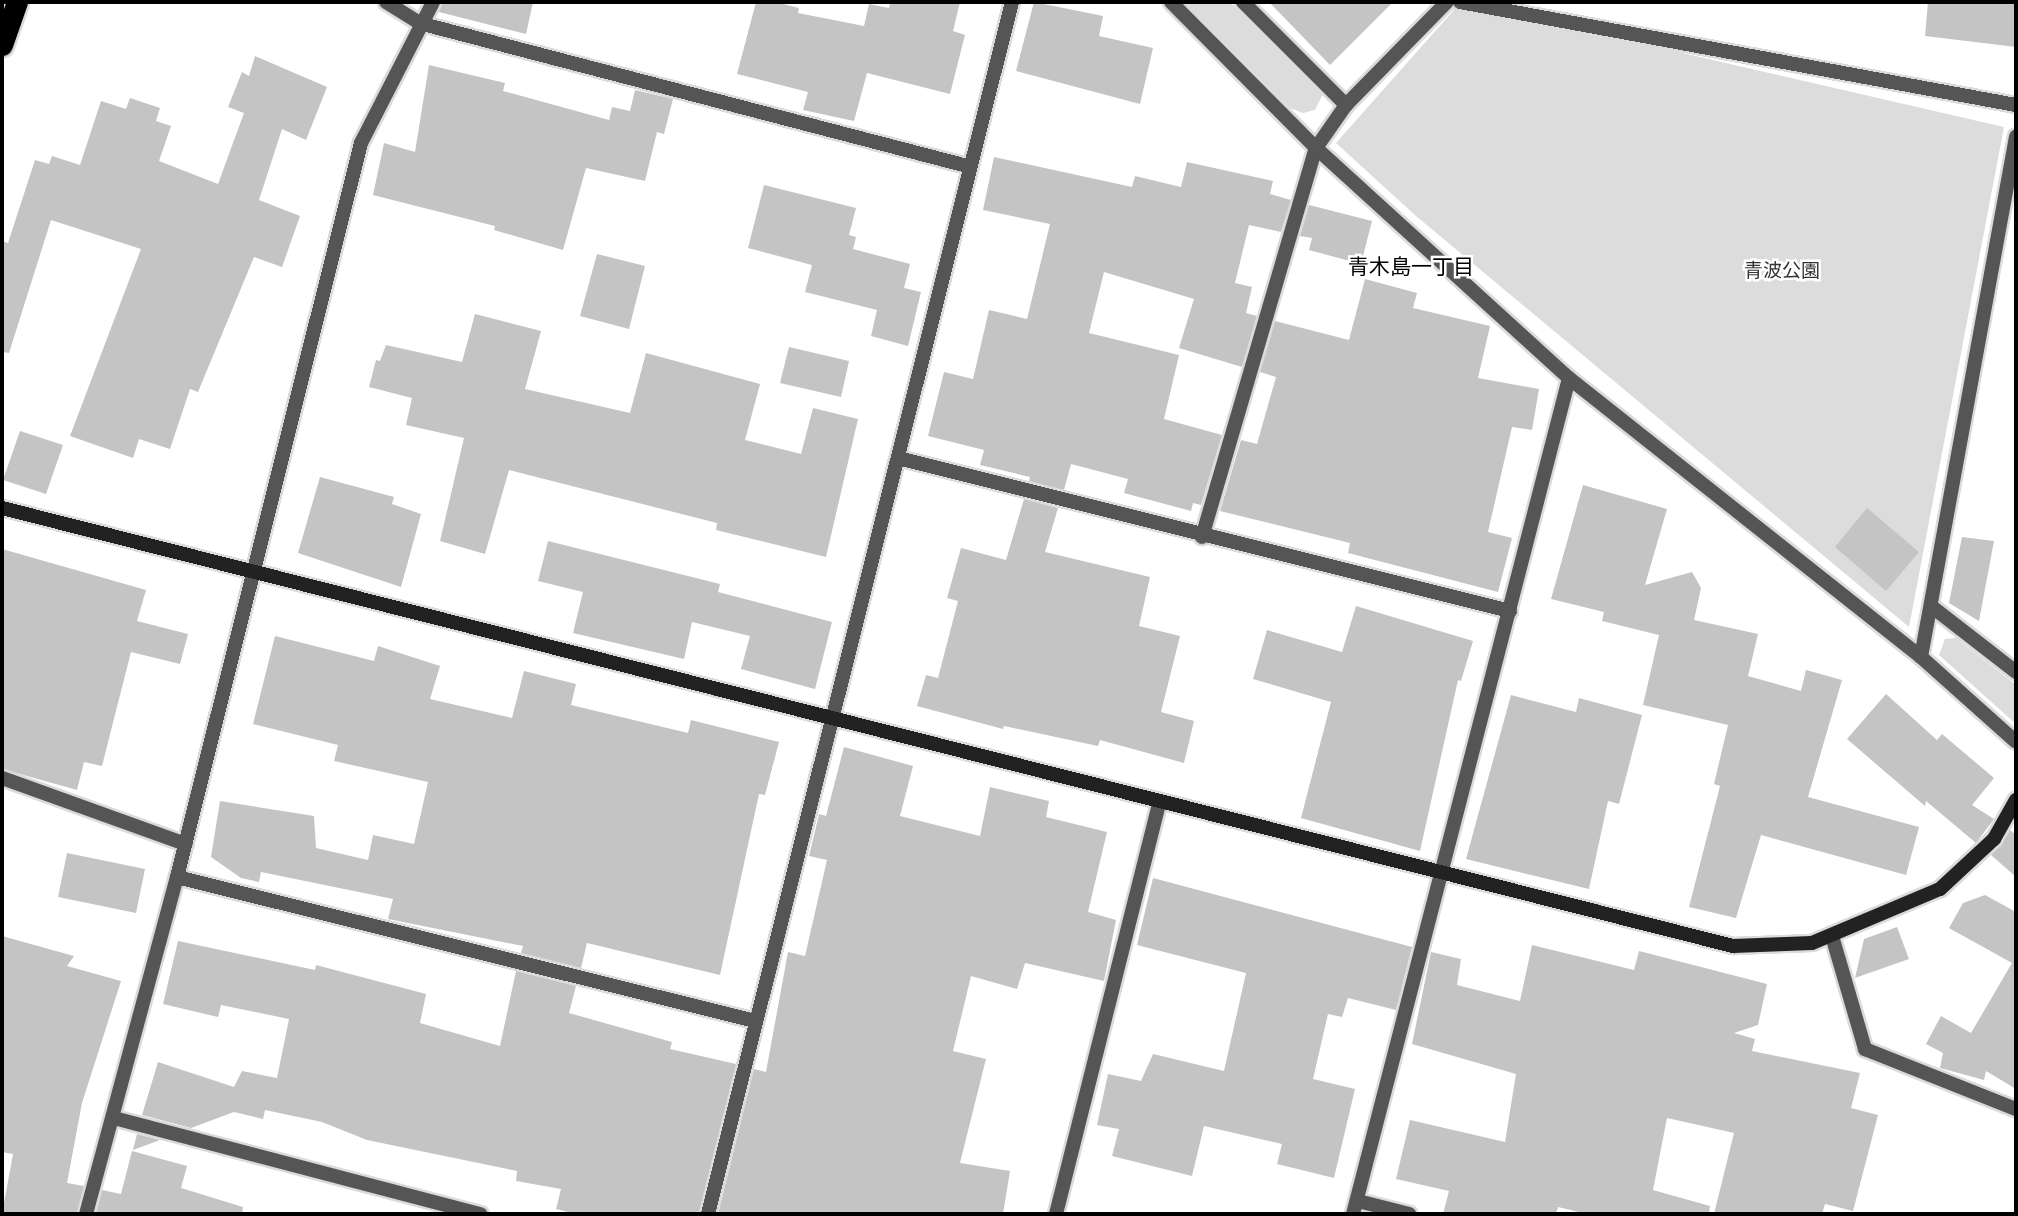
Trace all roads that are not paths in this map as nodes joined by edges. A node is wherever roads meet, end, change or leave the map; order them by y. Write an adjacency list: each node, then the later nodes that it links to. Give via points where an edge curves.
1 (17, 2): 10 (highway)
2 (386, 2): 9 (street)
3 (433, 2): 9 (street)
4 (1012, 2): 15 (street)
5 (1171, 2): 14 (street)
6 (1242, 2): 11 (street)
7 (1447, 2): 11 (street)
8 (1460, 2): 12 (street)
9 (419, 23): 15 (street); 20 (street, via 361,143)
10 (2, 45)
11 (1346, 106): 14 (street)
12 (2016, 106)
13 (2016, 136): 21 (street)
14 (1316, 148): 16 (street); 19 (street)
15 (971, 167): 17 (street)
16 (1569, 378): 22 (street); 23 (street)
17 (898, 458): 19 (street); 25 (street)
18 (2, 508): 20 (street)
19 (1202, 537): 22 (street)
20 (251, 573): 25 (street); 30 (street)
21 (1931, 606): 23 (street); 24 (street)
22 (1510, 611): 31 (street)
23 (1921, 657): 26 (street)
24 (2016, 672)
25 (832, 718): 29 (street); 34 (street)
26 (2016, 742)
27 (2, 778): 30 (street)
28 (2016, 800): 33 (street, via 1994,839 1940,889)
29 (1159, 804): 31 (street); 41 (street)
30 (185, 844): 32 (street)
31 (1442, 875): 33 (street, via 1733,946 1812,943); 37 (street)
32 (177, 877): 34 (street); 36 (street)
33 (1832, 936): 35 (street, via 1866,1049)
34 (755, 1021): 40 (street)
35 (2016, 1109)
36 (114, 1118): 38 (street); 39 (street)
37 (1356, 1208): 42 (street)
38 (86, 1214)
39 (481, 1214)
40 (708, 1214)
41 (1056, 1214)
42 (1409, 1214)

